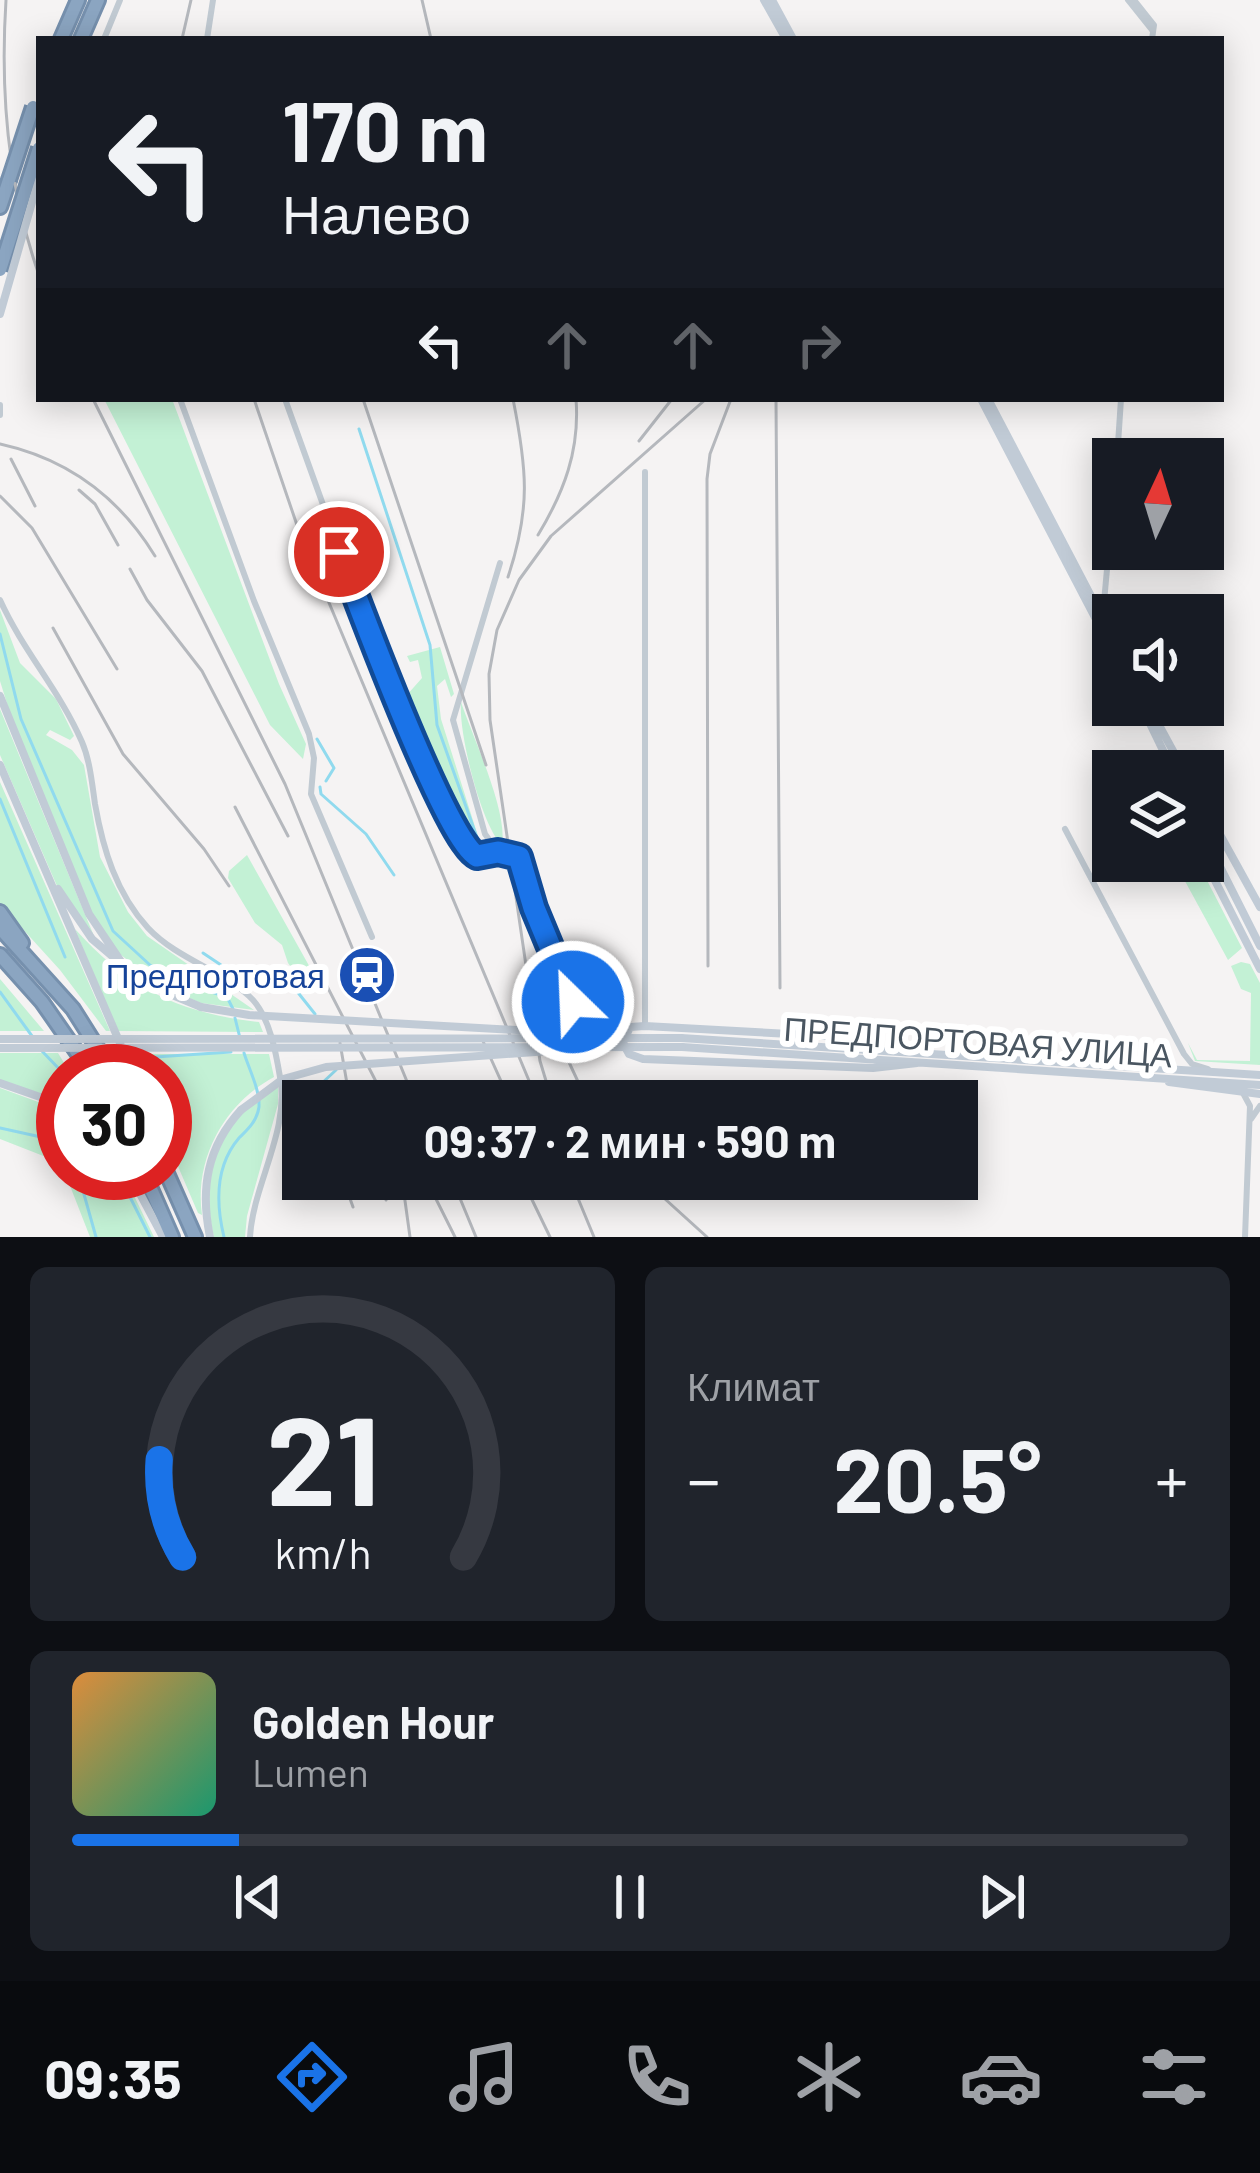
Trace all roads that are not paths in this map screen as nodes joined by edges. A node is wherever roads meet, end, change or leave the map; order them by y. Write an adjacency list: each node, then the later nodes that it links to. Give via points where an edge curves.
1 (78, 0): 8 (highway)
2 (98, 0): 9 (highway)
3 (120, 0): 10 (street)
4 (213, 0): 11 (street)
5 (768, 0): 12 (main road)
6 (1131, 0): 7 (street)
7 (1153, 32)
8 (63, 36)
9 (82, 36)
10 (105, 36)
11 (207, 36)
12 (787, 36)
13 (36, 102): 15 (highway, bridge)
14 (36, 157): 19 (highway, bridge)
15 (9, 180): 17 (main road); 18 (highway)
16 (36, 188): 20 (main road, bridge)
17 (0, 197)
18 (0, 207)
19 (0, 270)
20 (0, 314)
21 (181, 402): 43 (street, via 309,734 311,794)
22 (286, 402): 36 (street, via 362,613 447,812 470,854)
23 (986, 402): 31 (main road)
24 (1121, 402): 27 (street)
25 (0, 405): 26 (street)
26 (0, 415)
27 (1118, 438)
28 (645, 472): 49 (street)
29 (500, 563): 36 (street, via 453,720 477,814)
30 (0, 600): 79 (street, via 85,748 104,846 131,907 168,946 248,995 265,1022 282,1101)
31 (1092, 605)
32 (0, 696): 47 (main road, via 89,914)
33 (0, 766): 37 (main road)
34 (1065, 829): 59 (street)
35 (1224, 842): 40 (main road)
36 (498, 852): 50 (street, via 525,867 534,908 584,1018)
37 (42, 864): 47 (main road, via 92,939); 56 (main road)
38 (1224, 875): 44 (main road)
39 (1216, 882): 48 (main road)
40 (1260, 908)
41 (0, 912): 45 (highway)
42 (0, 928): 45 (highway)
43 (372, 937)
44 (1260, 946)
45 (28, 955): 55 (highway)
46 (0, 960): 54 (highway, via 26,981)
47 (124, 966): 51 (main road, bridge, via 201,1007 249,1015)
48 (1260, 969)
49 (645, 1026): 50 (main road); 58 (main road, via 823,1036)
50 (630, 1027): 60 (main road, via 625,1050 643,1059 872,1067)
51 (595, 1036): 52 (main road, bridge); 53 (main road, bridge)
52 (0, 1043): 57 (main road, bridge)
53 (692, 1043): 57 (main road, bridge); 58 (main road, ПРЕДПОРТОВАЯ УЛИЦА); 60 (main road, ПРЕДПОРТОВАЯ УЛИЦА)
54 (71, 1044)
55 (95, 1044)
56 (120, 1044)
57 (586, 1046): 78 (main road, bridge, via 326,1067 283,1079 241,1110 219,1140 204,1196)
58 (863, 1047): 61 (main road, ПРЕДПОРТОВАЯ УЛИЦА)
59 (1184, 1054): 61 (street); 62 (street)
60 (925, 1061): 64 (main road, ПРЕДПОРТОВАЯ УЛИЦА)
61 (1175, 1070): 62 (main road, ПРЕДПОРТОВАЯ УЛИЦА)
62 (1219, 1072): 63 (main road, ПРЕДПОРТОВАЯ УЛИЦА)
63 (1260, 1073)
64 (1156, 1077): 66 (main road, ПРЕДПОРТОВАЯ УЛИЦА); 67 (main road)
65 (0, 1083): 69 (main road)
66 (1260, 1085)
67 (1243, 1093): 68 (main road); 71 (street)
68 (1260, 1094)
69 (36, 1096)
70 (1260, 1106): 71 (street)
71 (1250, 1122): 80 (street)
72 (143, 1200): 75 (main road)
73 (156, 1200): 76 (highway)
74 (179, 1200): 77 (highway)
75 (163, 1237)
76 (172, 1237)
77 (195, 1237)
78 (210, 1237)
79 (250, 1237)
80 (1245, 1237)

